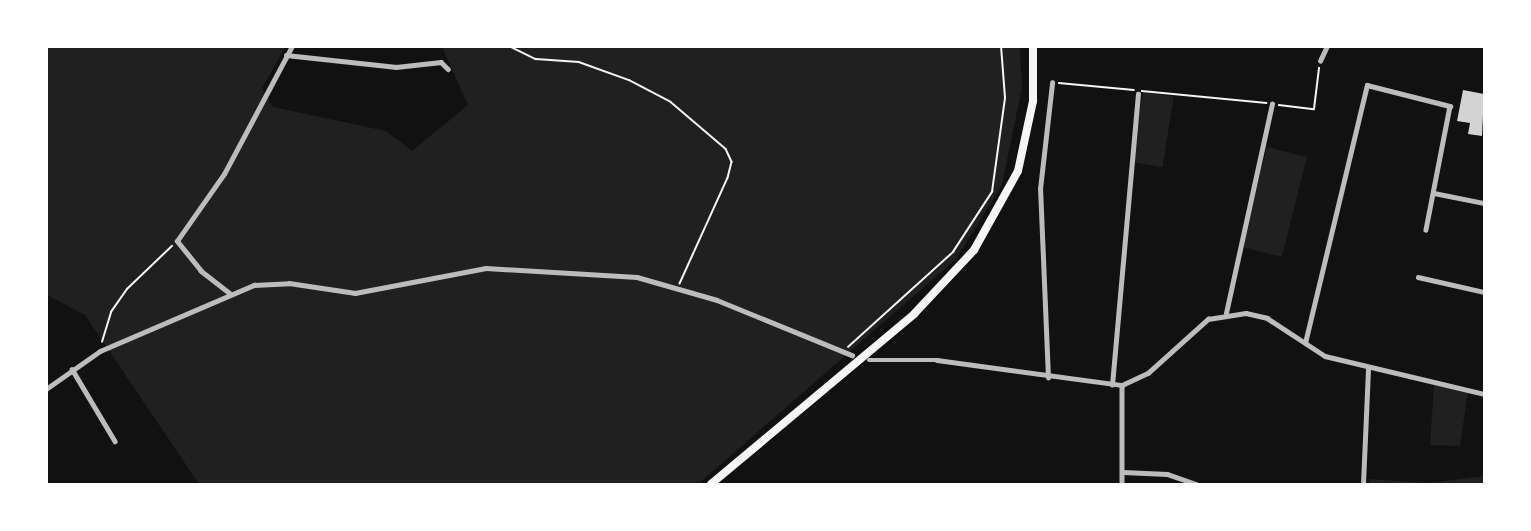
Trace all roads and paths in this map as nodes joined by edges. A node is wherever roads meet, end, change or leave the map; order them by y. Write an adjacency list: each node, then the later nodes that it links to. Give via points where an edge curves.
1 (292, 46): 6 (street)
2 (509, 46): 17 (path, via 536,59 579,62 629,80 671,102 726,148 732,162 728,178)
3 (1001, 46): 23 (path, via 1005,98 992,192 953,252 860,331)
4 (1033, 46): 35 (main road, via 1033,101 1018,171 974,250 914,314)
5 (1327, 46): 7 (street)
6 (286, 55): 8 (street, via 396,67 441,62); 15 (street, via 224,174)
7 (1320, 61): 11 (path, via 1314,109)
8 (448, 69)
9 (1052, 82): 11 (path); 28 (street, via 1040,189)
10 (1138, 94): 29 (street)
11 (1272, 104): 20 (street)
12 (1434, 193): 13 (street); 14 (street); 21 (street, via 1450,106 1442,100 1367,85)
13 (1485, 202)
14 (1426, 230)
15 (177, 241): 19 (street, via 201,272); 22 (path, via 122,297)
16 (1418, 277): 18 (street)
17 (679, 288): 19 (street, via 605,273 486,268 355,293 290,283 254,285); 23 (street)
18 (1485, 292)
19 (230, 294): 22 (street)
20 (1226, 313): 21 (street, via 1267,318); 30 (street, via 1208,319 1148,372)
21 (1305, 343): 27 (street)
22 (100, 351): 26 (street)
23 (845, 353): 24 (street)
24 (852, 355)
25 (869, 360): 28 (street, via 937,360)
26 (72, 369): 31 (street); 33 (street)
27 (1368, 370): 32 (street, via 1447,381); 38 (street)
28 (1048, 378): 29 (street)
29 (1112, 385): 30 (street)
30 (1122, 385): 34 (street)
31 (46, 389)
32 (1485, 394)
33 (115, 441)
34 (1123, 472): 36 (street); 37 (street, via 1167,474)
35 (711, 484)
36 (1122, 484)
37 (1196, 484)
38 (1363, 484)

